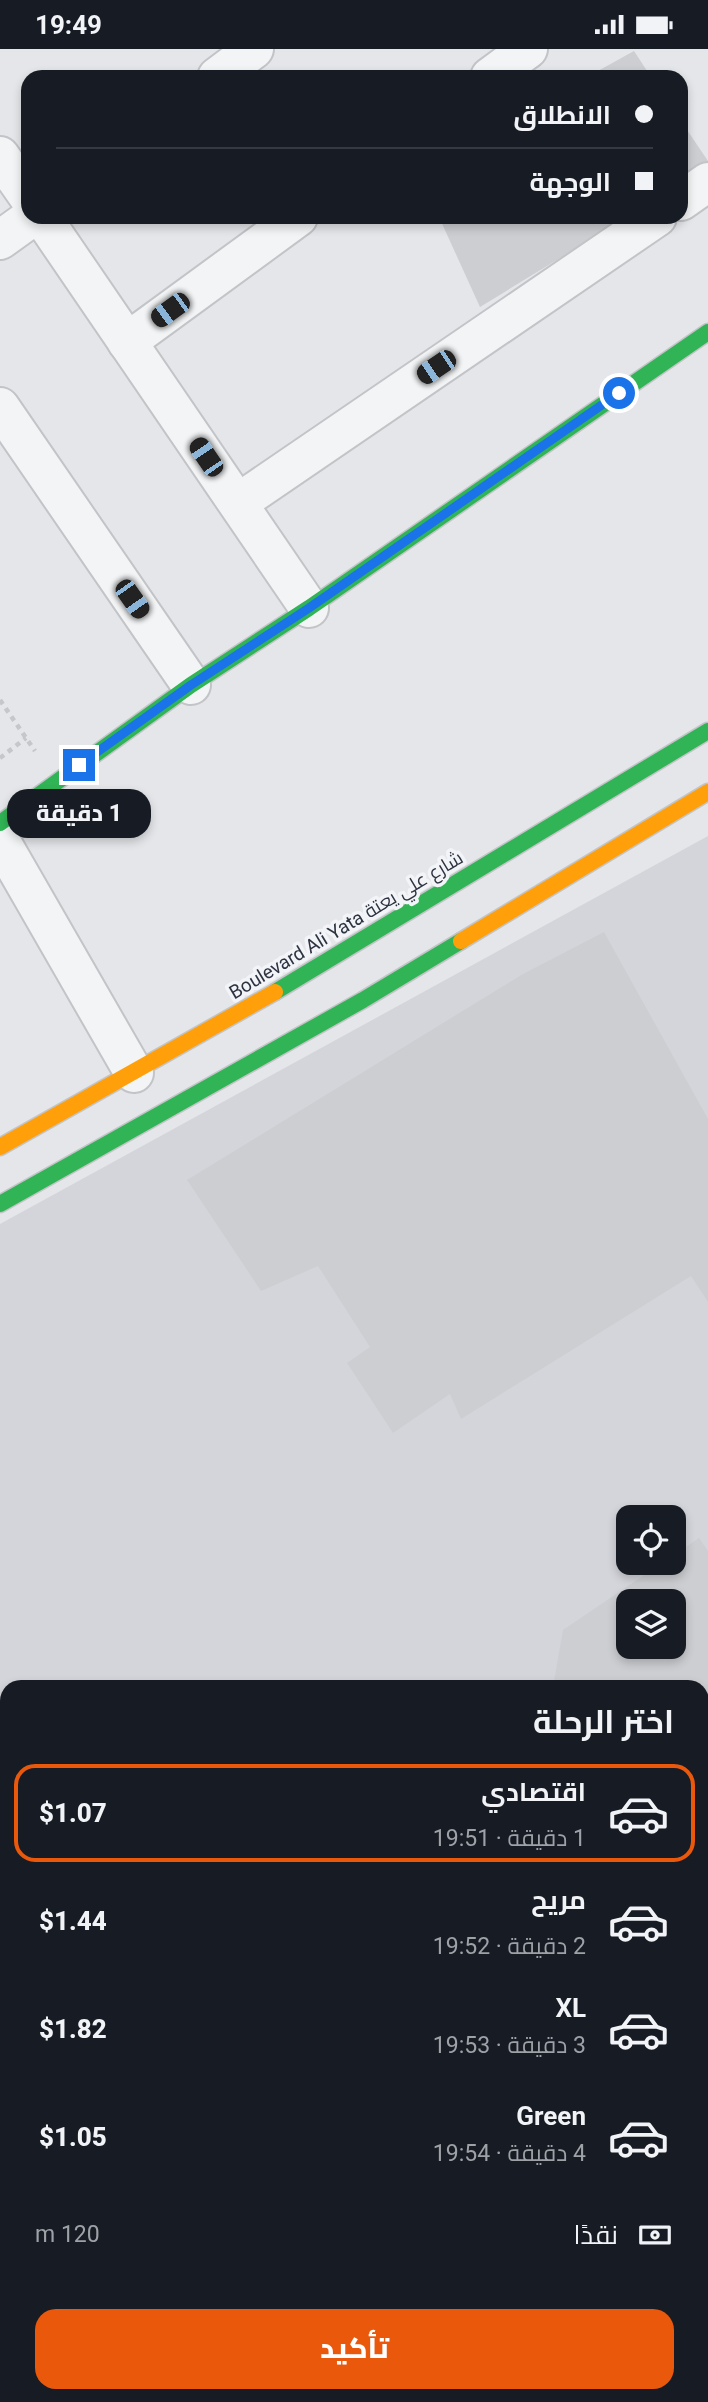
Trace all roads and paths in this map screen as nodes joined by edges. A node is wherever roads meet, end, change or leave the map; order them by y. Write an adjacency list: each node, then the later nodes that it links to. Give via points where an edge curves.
1 (254, 49): 3 (street)
2 (528, 49): 4 (street)
3 (226, 70)
4 (500, 70)
5 (0, 156): 7 (street)
6 (708, 182): 8 (street)
7 (21, 186)
8 (688, 196)
9 (22, 224): 13 (street)
10 (47, 224): 15 (street)
11 (288, 224): 15 (street)
12 (647, 224): 17 (street)
13 (0, 240)
14 (708, 332): 18 (street)
15 (127, 342): 17 (street)
16 (0, 407): 19 (street)
17 (238, 503): 18 (street)
18 (309, 608): 19 (street)
19 (191, 685): 24 (street)
20 (0, 700): 22 (path)
21 (708, 731): 28 (street, Boulevard Ali Yata شارع علي يعتة, via 339,955)
22 (26, 738): 23 (path); 24 (path)
23 (0, 758)
24 (57, 782): 26 (street)
25 (708, 792): 30 (street, via 363,1000)
26 (0, 823)
27 (0, 840): 28 (street)
28 (134, 1073): 29 (street, Boulevard Ali Yata شارع علي يعتة)
29 (0, 1147)
30 (0, 1204)

